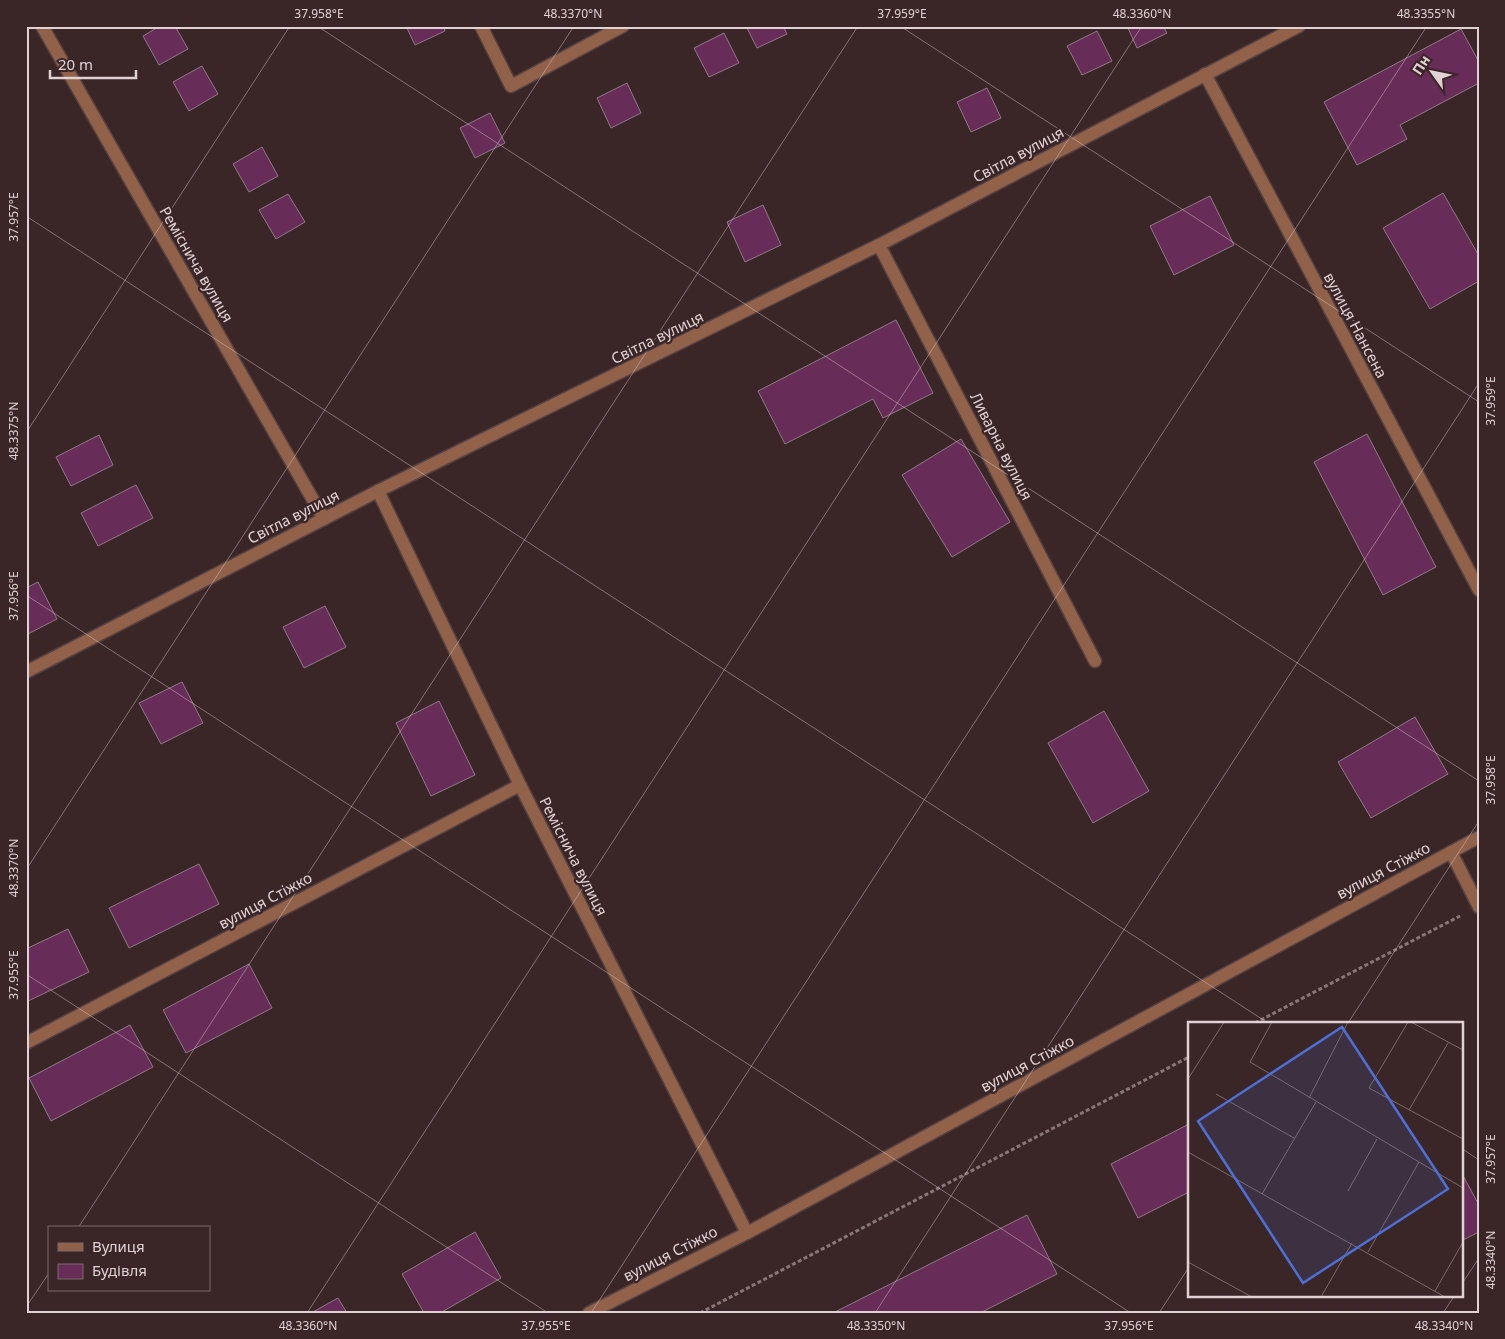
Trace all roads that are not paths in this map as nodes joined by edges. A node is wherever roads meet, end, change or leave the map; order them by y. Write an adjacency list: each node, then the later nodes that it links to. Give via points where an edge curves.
1 (42, 26): 8 (street, Реміснича вулиця)
2 (481, 26): 3 (street, via 511,86)
3 (623, 26)
4 (1299, 26): 5 (street, Світла вулиця)
5 (1205, 74): 6 (street, Світла вулиця); 9 (street, вулиця Нансена)
6 (879, 245): 7 (street, Світла вулиця); 10 (street, Ливарна вулиця)
7 (378, 491): 8 (street, Світла вулиця); 12 (street, Реміснича вулиця)
8 (324, 519): 11 (street, Світла вулиця)
9 (1479, 590)
10 (1095, 661)
11 (26, 672)
12 (520, 784): 16 (street, вулиця Стіжко); 17 (street, Реміснича вулиця)
13 (1479, 837): 14 (street, вулиця Стіжко)
14 (1451, 852): 15 (street); 17 (street, вулиця Стіжко)
15 (1479, 907)
16 (26, 1043)
17 (747, 1233): 18 (street, вулиця Стіжко)
18 (589, 1313)

